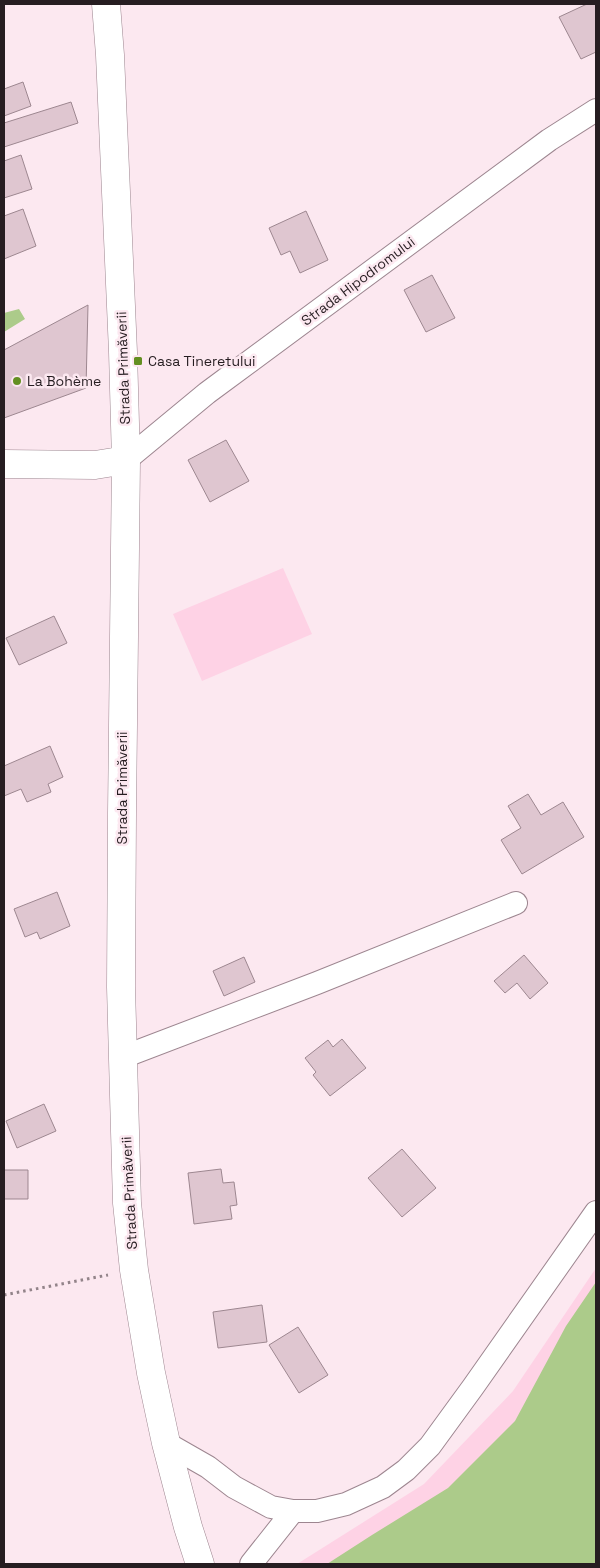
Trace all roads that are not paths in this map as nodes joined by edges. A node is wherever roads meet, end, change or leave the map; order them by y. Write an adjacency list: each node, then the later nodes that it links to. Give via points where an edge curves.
1 (106, 4): 3 (main road, Strada Primăverii)
2 (596, 110): 3 (street, Strada Hipodromului, via 549,140 215,387)
3 (126, 460): 4 (main road, via 95,465); 6 (main road, Strada Primăverii, via 121,987)
4 (4, 464)
5 (516, 904): 6 (street)
6 (124, 1057): 8 (main road, Strada Primăverii, via 127,1203 134,1270 150,1373)
7 (596, 1212): 9 (street, via 474,1387 430,1446 412,1464 383,1487 346,1504 317,1511)
8 (166, 1443): 9 (street, via 256,1500); 10 (main road, Strada Primăverii)
9 (293, 1511): 11 (street)
10 (200, 1564)
11 (251, 1564)

